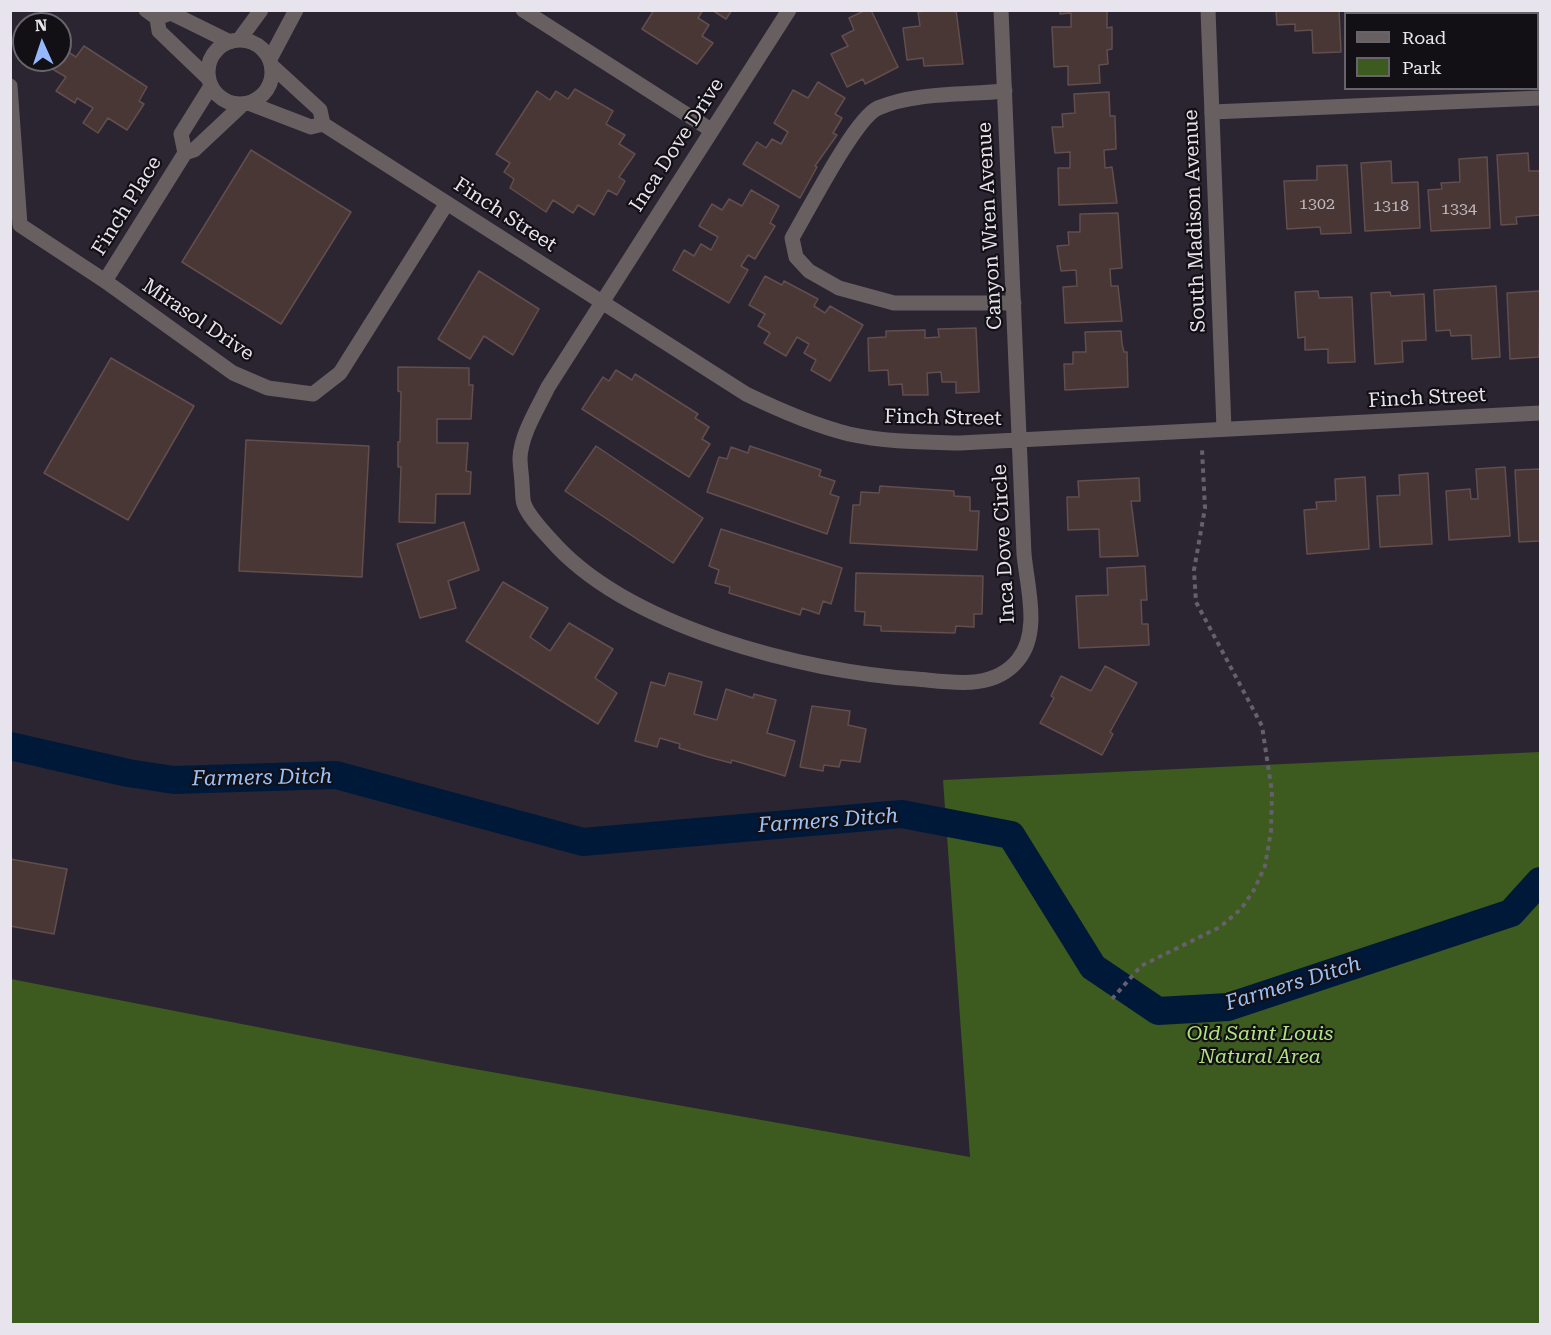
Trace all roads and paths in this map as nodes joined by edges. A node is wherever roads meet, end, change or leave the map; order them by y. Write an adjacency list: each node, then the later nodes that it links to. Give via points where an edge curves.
1 (261, 10): 8 (street)
2 (296, 10): 9 (street)
3 (524, 10): 17 (street)
4 (789, 10): 17 (street, Inca Dove Drive)
5 (1001, 10): 12 (street, Canyon Wren Avenue)
6 (1208, 10): 15 (street, South Madison Avenue)
7 (152, 14): 8 (street, via 171,13); 10 (street, via 159,31)
8 (235, 41): 9 (street, via 253,42); 10 (street, via 216,51 209,62)
9 (271, 62): 14 (street, via 268,90); 16 (street, Finch Street, via 320,110)
10 (210, 83): 14 (street, via 219,97); 18 (street, Finch Place, via 181,134)
11 (10, 86): 20 (street, Mirasol Drive, via 20,225)
12 (1005, 91): 22 (street, Canyon Wren Avenue); 22 (street, via 903,100 875,109 856,129 792,238 796,257 809,271 839,288 894,303)
13 (1540, 98): 15 (street)
14 (247, 104): 16 (street, Finch Street, via 311,127); 18 (street, Finch Place, via 194,150)
15 (1212, 112): 24 (street, South Madison Avenue)
16 (323, 124): 19 (street, Finch Street)
17 (711, 130): 21 (street, Inca Dove Drive)
18 (185, 153): 20 (street, Finch Place)
19 (447, 203): 20 (street, Mirasol Drive, via 340,374 313,394 268,388 233,373); 21 (street, Finch Street)
20 (105, 281)
21 (601, 302): 26 (street, Finch Street, via 746,394 799,419 850,434 908,442); 26 (street, Inca Dove Circle, via 531,422 520,457 524,504 564,554 592,577 669,620 760,653 837,671 978,683 1009,669 1020,659 1032,621 1023,555)
22 (1014, 303): 26 (street, Canyon Wren Avenue)
23 (1540, 414): 24 (street, Finch Street)
24 (1224, 429): 25 (street, Finch Street)
25 (1201, 430): 26 (street, Finch Street); 27 (path, via 1205,508 1194,570 1196,602 1262,726 1272,792 1271,831 1265,866 1241,909 1220,927 1141,966)
26 (1020, 440)
27 (1112, 999)

